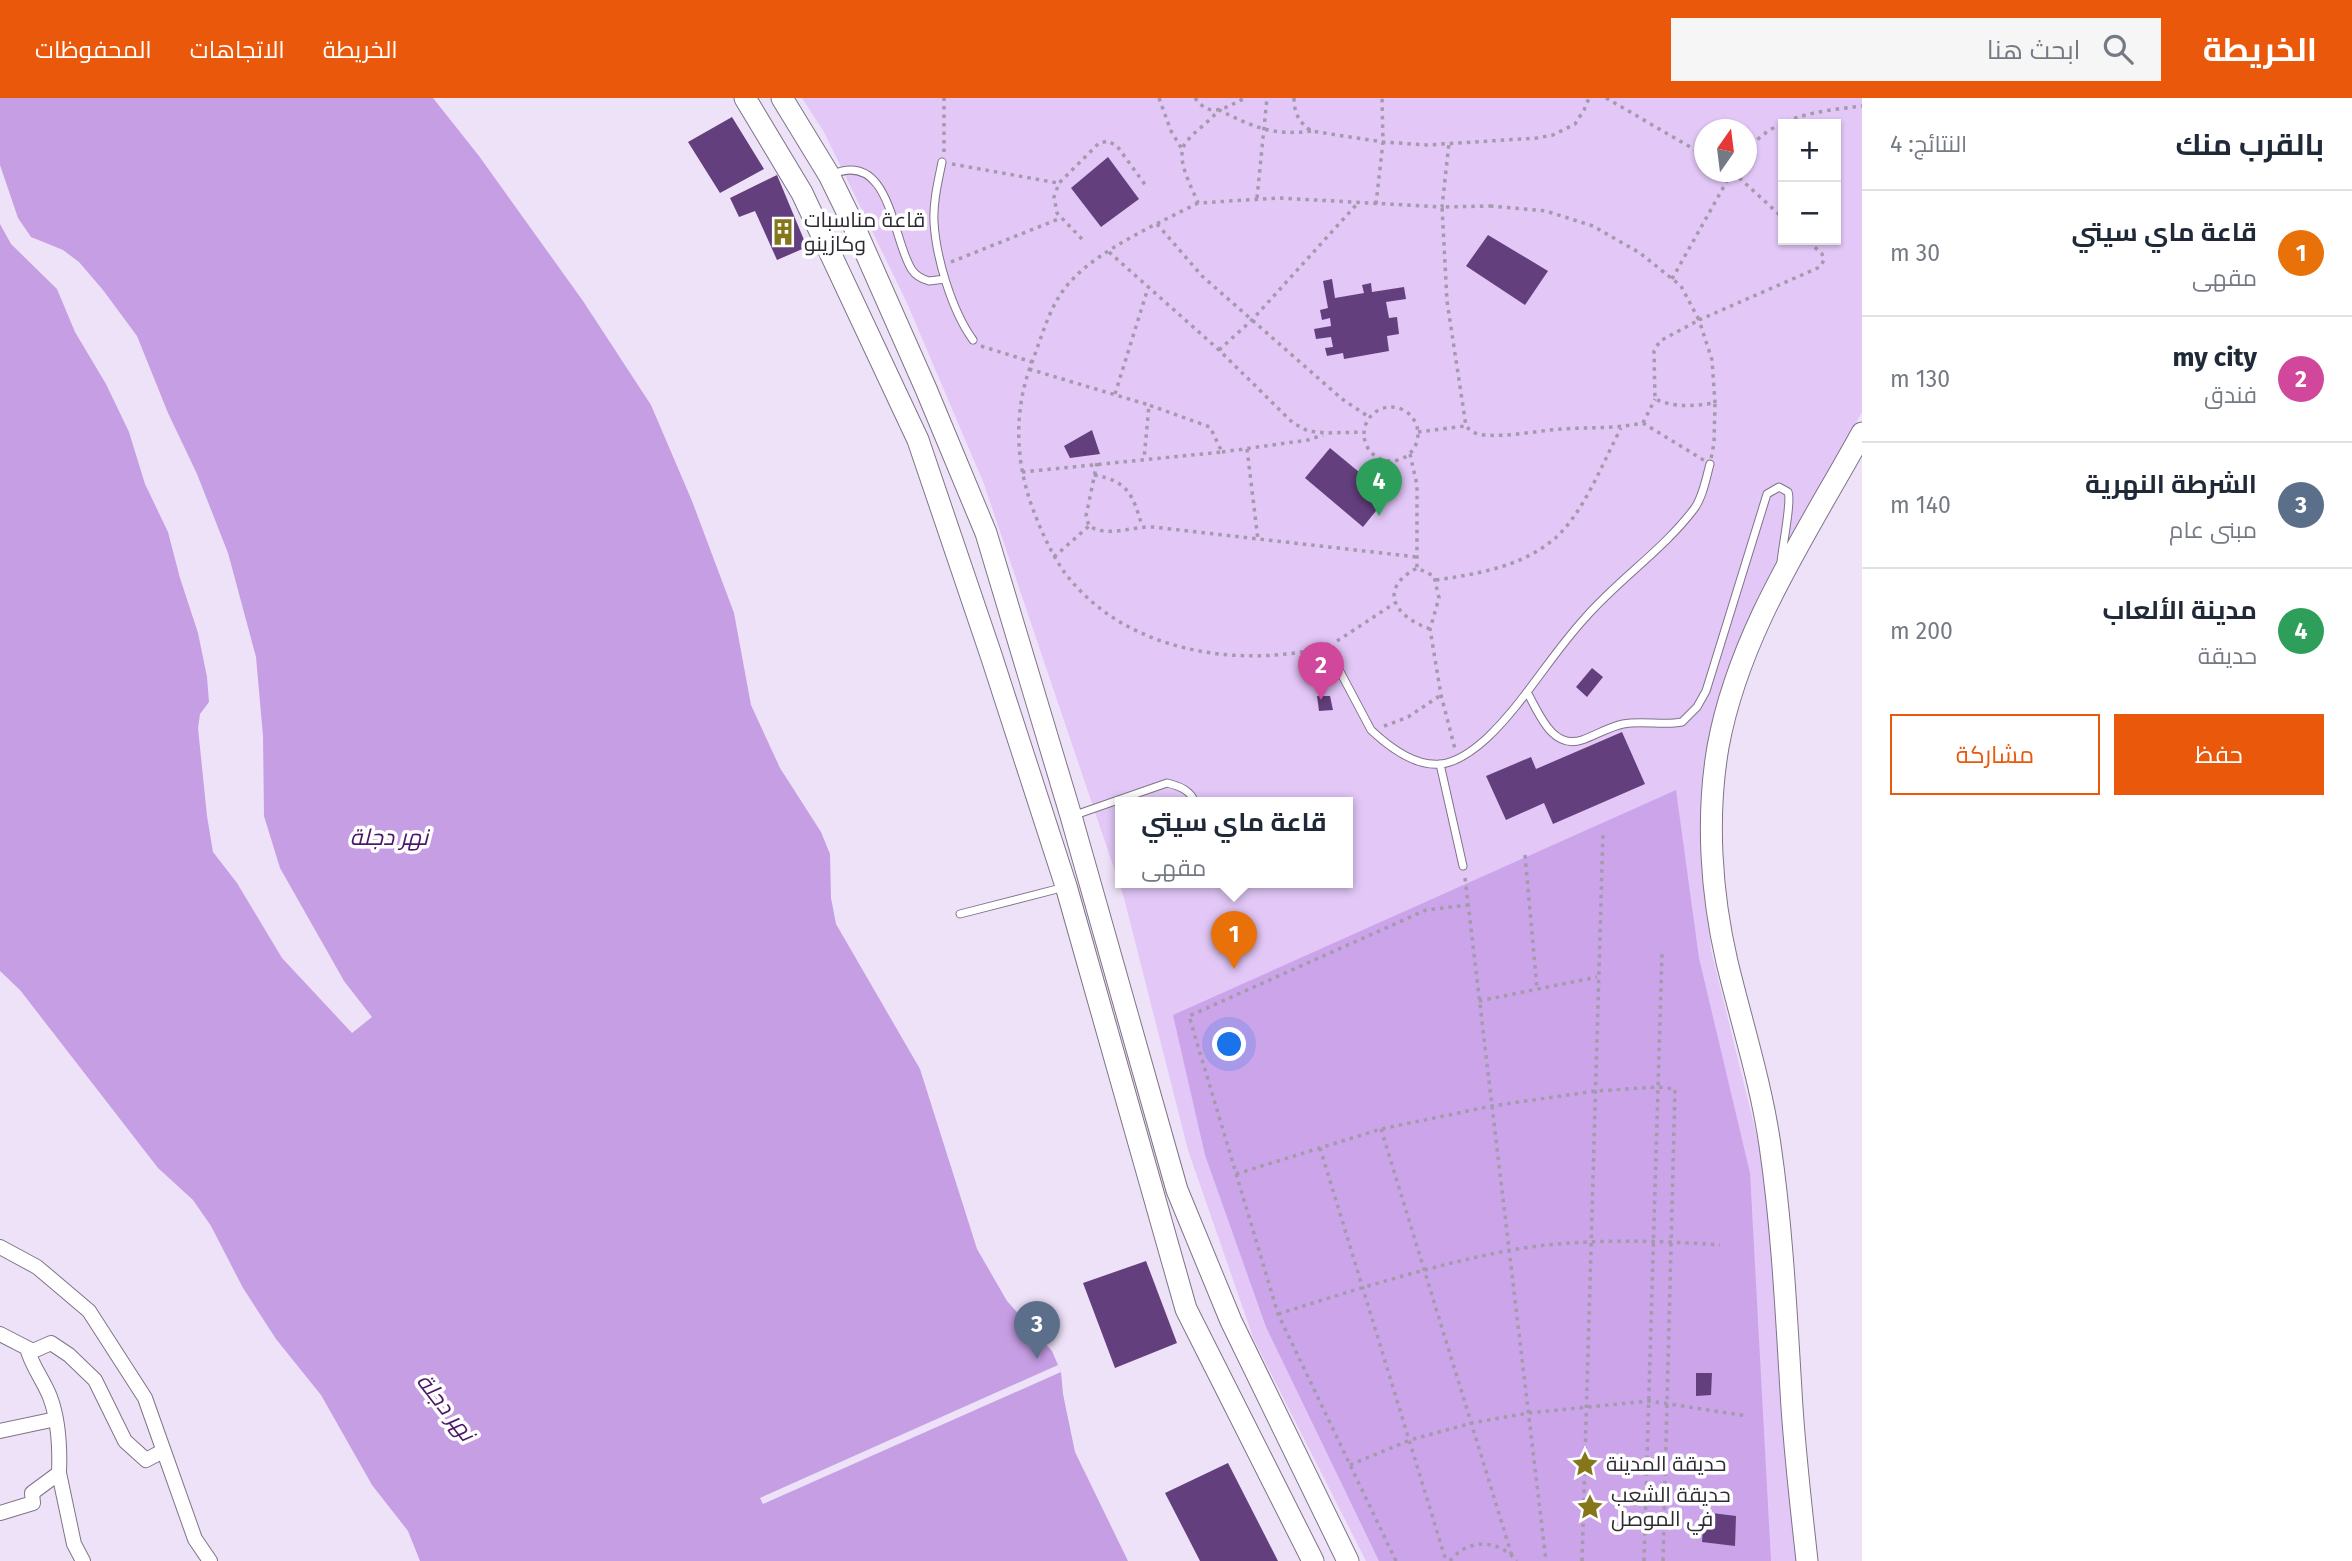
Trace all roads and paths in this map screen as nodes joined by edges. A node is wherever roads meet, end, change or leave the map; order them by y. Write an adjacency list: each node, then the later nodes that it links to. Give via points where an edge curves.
1 (745, 98): 80 (main road, via 802,192 918,440)
2 (782, 98): 22 (main road)
3 (944, 98): 21 (path)
4 (1159, 98): 19 (path)
5 (1195, 98): 13 (path, via 1203,108)
6 (1245, 98): 13 (path)
7 (1267, 98): 14 (path)
8 (1294, 98): 15 (path, via 1297,116)
9 (1382, 98): 17 (path)
10 (1589, 98): 18 (path, via 1574,124 1553,135)
11 (1606, 98): 20 (path)
12 (1862, 106): 16 (path, via 1813,112 1786,121)
13 (1219, 110): 14 (path); 19 (path)
14 (1264, 131): 15 (path); 27 (path)
15 (1311, 131): 17 (path)
16 (1757, 141)
17 (1383, 142): 18 (path); 30 (path)
18 (1449, 143): 31 (path)
19 (1182, 149): 28 (path)
20 (1694, 149)
21 (942, 162): 25 (path); 38 (lane, via 934,221)
22 (829, 175): 39 (lane, via 854,171 877,183 912,271 929,281); 78 (main road, via 986,533)
23 (1726, 182): 40 (path)
24 (1743, 182): 32 (path)
25 (1059, 183): 26 (path, via 1099,143 1108,141 1117,146); 33 (path, via 1054,202)
26 (1146, 186)
27 (1258, 198): 28 (path); 29 (path)
28 (1198, 203): 34 (path)
29 (1357, 204): 30 (path); 42 (path)
30 (1376, 204): 31 (path)
31 (1442, 207): 40 (path, via 1520,207 1568,217 1640,253); 54 (path, via 1447,301)
32 (1778, 213)
33 (1061, 218): 35 (path); 38 (path)
34 (1157, 224): 37 (path); 42 (path, via 1202,276)
35 (1082, 239)
36 (1812, 245): 43 (path, via 1822,254 1820,267)
37 (1109, 252): 41 (path); 46 (path, via 1063,290)
38 (943, 265): 39 (lane)
39 (946, 279): 44 (lane, via 962,324)
40 (1672, 279): 43 (path, via 1681,286)
41 (1148, 288): 45 (path); 48 (path)
42 (1252, 320): 45 (path); 52 (path)
43 (1699, 320): 49 (path, via 1660,341 1654,351); 50 (path, via 1712,360)
44 (973, 340): 46 (path)
45 (1219, 350): 58 (path, via 1293,423)
46 (1032, 362): 47 (path)
47 (1029, 369): 48 (path); 66 (path, via 1019,410)
48 (1115, 394): 51 (path)
49 (1655, 399): 50 (path, via 1684,407); 53 (path)
50 (1715, 403): 65 (path)
51 (1149, 405): 61 (path, via 1210,427); 63 (path)
52 (1369, 417): 56 (path); 57 (path, via 1382,408 1399,408 1412,417)
53 (1643, 423): 55 (path); 65 (path)
54 (1466, 426): 55 (path, via 1481,435); 57 (path)
55 (1622, 428): 74 (path, via 1573,517 1554,539 1497,569)
56 (1363, 432): 58 (path); 62 (path, via 1367,448 1379,459 1395,461)
57 (1418, 432): 62 (path)
58 (1327, 433): 60 (path)
59 (1862, 433): 75 (main road)
60 (1247, 449): 61 (path); 70 (path)
61 (1222, 452): 63 (path)
62 (1409, 454): 72 (path, via 1417,485)
63 (1144, 459): 64 (path)
64 (1097, 463): 66 (path); 67 (path)
65 (1710, 464): 81 (lane, via 1696,505 1668,540 1584,619)
66 (1022, 472): 71 (path)
67 (1094, 475): 68 (path, via 1086,516); 69 (path, via 1125,487)
68 (1089, 526): 69 (path, via 1112,532); 71 (path)
69 (1142, 526): 70 (path)
70 (1258, 540): 72 (path)
71 (1055, 557): 79 (path, via 1081,592 1132,629 1162,642 1241,656)
72 (1417, 557): 73 (path)
73 (1417, 568): 74 (path); 76 (path, via 1405,574 1394,589)
74 (1436, 580): 77 (path, via 1438,607)
75 (1779, 583): 81 (lane, via 1791,500 1779,487 1767,494 1710,682 1687,719 1632,722 1567,742 1552,734); 142 (main road, via 1755,629 1727,706 1712,785 1711,825 1727,960 1759,1084 1774,1170)
76 (1395, 603): 77 (path, via 1408,619); 79 (path)
77 (1430, 629): 82 (path)
78 (1019, 645): 80 (main road); 89 (main road)
79 (1327, 647): 83 (lane)
80 (992, 655): 93 (main road)
81 (1527, 692): 84 (lane, via 1487,738)
82 (1440, 695): 83 (path, via 1408,717); 84 (path)
83 (1371, 730): 85 (lane, via 1408,757)
84 (1458, 759): 85 (lane)
85 (1440, 764): 92 (lane)
86 (1126, 797): 87 (lane, via 1167,783)
87 (1194, 797)
88 (1115, 801): 89 (lane)
89 (1071, 816): 134 (main road, via 1177,1190 1231,1321)
90 (1602, 831): 97 (path)
91 (1525, 855): 98 (path)
92 (1463, 866): 94 (path)
93 (1066, 887): 95 (lane); 133 (main road, via 1186,1308)
94 (1468, 905): 99 (path); 105 (path, via 1426,910 1189,1016)
95 (960, 914)
96 (1662, 953): 100 (path)
97 (1598, 977): 98 (path); 101 (path)
98 (1537, 989): 99 (path)
99 (1479, 1001): 102 (path)
100 (1658, 1087): 101 (path); 106 (path); 107 (path, via 1675,1088)
101 (1595, 1091): 102 (path); 108 (path)
102 (1492, 1106): 103 (path); 111 (path)
103 (1381, 1129): 104 (path); 112 (path)
104 (1320, 1148): 105 (path); 113 (path)
105 (1237, 1174): 114 (path)
106 (1654, 1240): 107 (path); 108 (path); 117 (path)
107 (1671, 1241): 109 (path); 118 (path)
108 (1591, 1243): 111 (path); 119 (path)
109 (1720, 1245)
110 (0, 1247): 126 (street, via 37,1267 89,1311 145,1398)
111 (1509, 1251): 112 (path); 120 (path)
112 (1424, 1269): 113 (path); 123 (path)
113 (1363, 1287): 114 (path); 125 (path)
114 (1279, 1314): 127 (path)
115 (0, 1334): 116 (street)
116 (27, 1348): 122 (street); 126 (street, via 33,1351 51,1343 69,1355 95,1380 125,1441 146,1460)
117 (1649, 1401): 118 (path); 119 (path); 140 (path)
118 (1667, 1404): 121 (path); 141 (path)
119 (1586, 1406): 120 (path); 139 (path)
120 (1528, 1413): 123 (path); 138 (path)
121 (1748, 1416)
122 (56, 1419): 124 (street); 128 (street)
123 (1472, 1423): 125 (path); 130 (path)
124 (0, 1431)
125 (1410, 1440): 127 (path); 136 (path)
126 (163, 1451): 132 (street, via 195,1539)
127 (1350, 1465): 135 (path)
128 (59, 1473): 129 (street, via 32,1493 33,1503); 131 (street, via 74,1544)
129 (0, 1513)
130 (1513, 1556): 136 (path, via 1494,1544 1480,1543 1467,1546); 137 (path)
131 (83, 1561)
132 (211, 1561)
133 (1313, 1561)
134 (1348, 1561)
135 (1396, 1561)
136 (1448, 1561)
137 (1517, 1561)
138 (1546, 1561)
139 (1582, 1561)
140 (1644, 1561)
141 (1663, 1561)
142 (1807, 1561)

